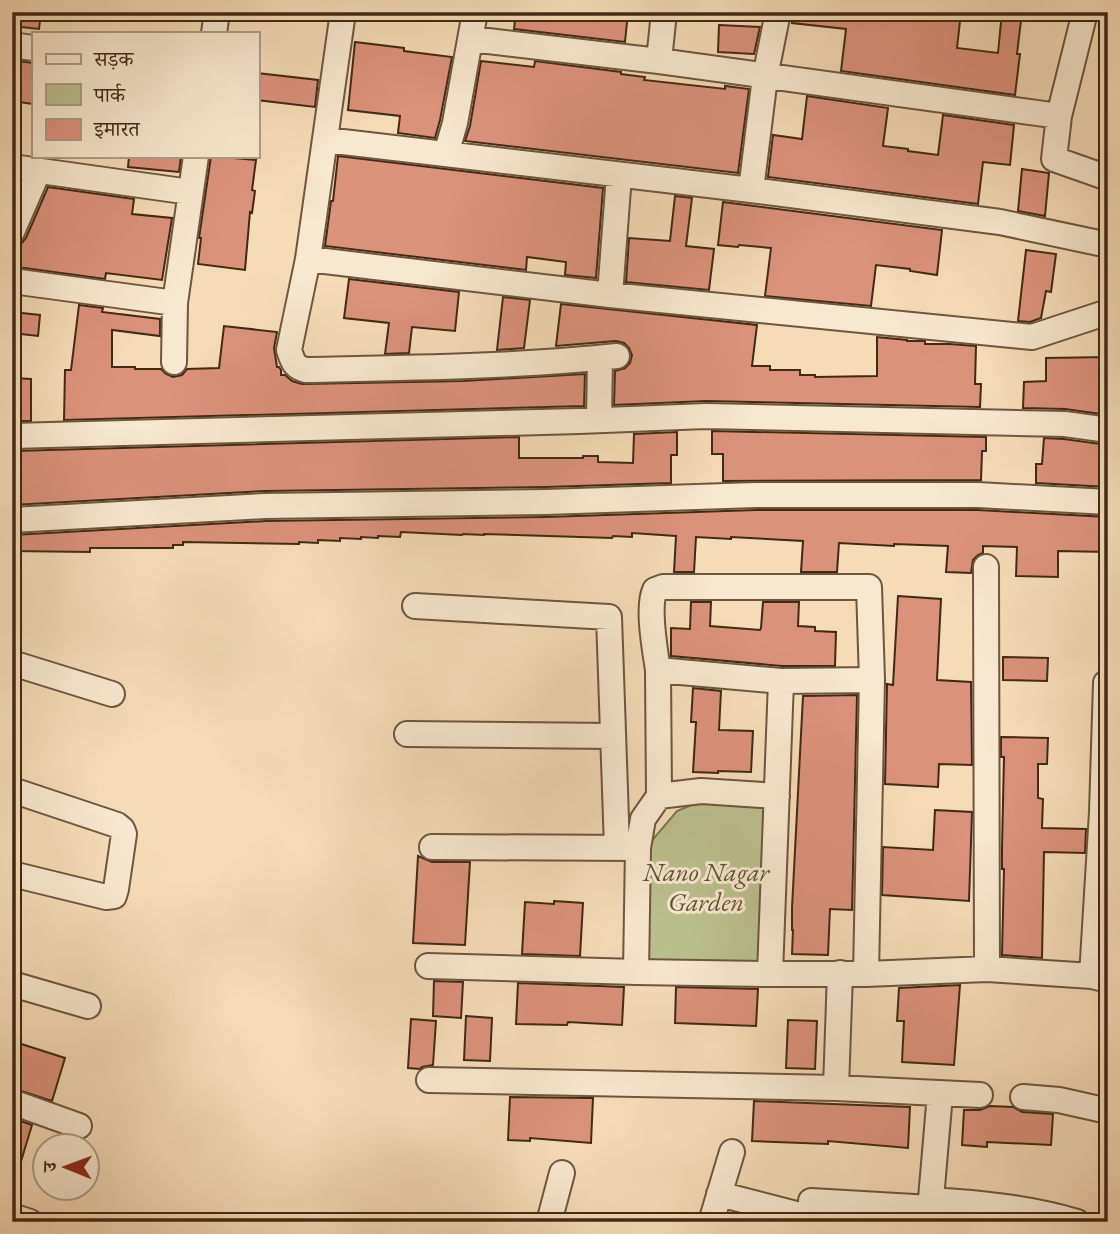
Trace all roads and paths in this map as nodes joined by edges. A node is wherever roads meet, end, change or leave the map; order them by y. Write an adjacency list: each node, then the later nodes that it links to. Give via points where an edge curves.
1 (217, 12): 7 (street)
2 (343, 12): 14 (street)
3 (475, 12): 8 (street)
4 (664, 12): 11 (street)
5 (778, 12): 12 (street)
6 (1085, 12): 13 (street)
7 (214, 32)
8 (471, 39): 11 (street); 15 (street)
9 (12, 45): 10 (street)
10 (32, 48)
11 (659, 61): 12 (street)
12 (765, 76): 13 (street); 21 (street)
13 (1059, 116): 20 (street, via 1054,159)
14 (326, 140): 15 (street); 25 (street)
15 (446, 154): 19 (street)
16 (196, 158): 22 (street)
17 (12, 167): 18 (street)
18 (38, 172): 22 (street); 23 (street)
19 (619, 174): 21 (street); 27 (street)
20 (1108, 178)
21 (751, 190): 24 (street, via 1000,222)
22 (190, 192): 28 (street)
23 (12, 232)
24 (1108, 245)
25 (308, 259): 27 (street); 31 (street, via 289,350 297,367 469,367 609,357)
26 (12, 281): 28 (street)
27 (610, 295): 29 (street, via 1032,337)
28 (175, 303): 30 (street)
29 (1108, 312)
30 (174, 362)
31 (599, 420): 32 (street, via 706,415 1065,424); 33 (street)
32 (1108, 430)
33 (12, 436)
34 (1108, 502): 35 (street, via 978,495 756,495 264,506)
35 (12, 520)
36 (986, 567): 54 (street)
37 (415, 606): 45 (street, via 609,617)
38 (12, 663): 43 (street)
39 (658, 670): 41 (street, via 651,598 655,590 869,587); 42 (street); 47 (street)
40 (1107, 677): 49 (street)
41 (872, 680): 42 (street); 58 (street)
42 (780, 681): 48 (street)
43 (112, 694)
44 (407, 734): 45 (street)
45 (613, 736): 51 (street)
46 (12, 790): 52 (street, via 117,825 124,834 114,896)
47 (659, 796): 48 (street, via 701,791); 51 (street)
48 (777, 796): 57 (street)
49 (1105, 813): 59 (street)
50 (432, 847): 51 (street)
51 (627, 848): 55 (street)
52 (12, 874)
53 (428, 966): 55 (street)
54 (987, 970): 58 (street); 59 (street)
55 (636, 972): 57 (street)
56 (840, 973): 57 (street); 58 (street); 63 (street)
57 (770, 974)
58 (866, 974)
59 (1100, 978)
60 (12, 984): 61 (street)
61 (88, 1006)
62 (429, 1080): 63 (street)
63 (836, 1088): 64 (street)
64 (940, 1094): 65 (street); 73 (street)
65 (980, 1096)
66 (1023, 1097): 68 (street)
67 (12, 1102): 69 (street)
68 (1108, 1111)
69 (79, 1126)
70 (732, 1152): 72 (street)
71 (562, 1173): 76 (street)
72 (719, 1194): 73 (street, via 811,1210); 77 (street)
73 (930, 1210): 78 (street, via 996,1204)
74 (12, 1216): 75 (street)
75 (30, 1222)
76 (549, 1222)
77 (711, 1222)
78 (1077, 1222)

